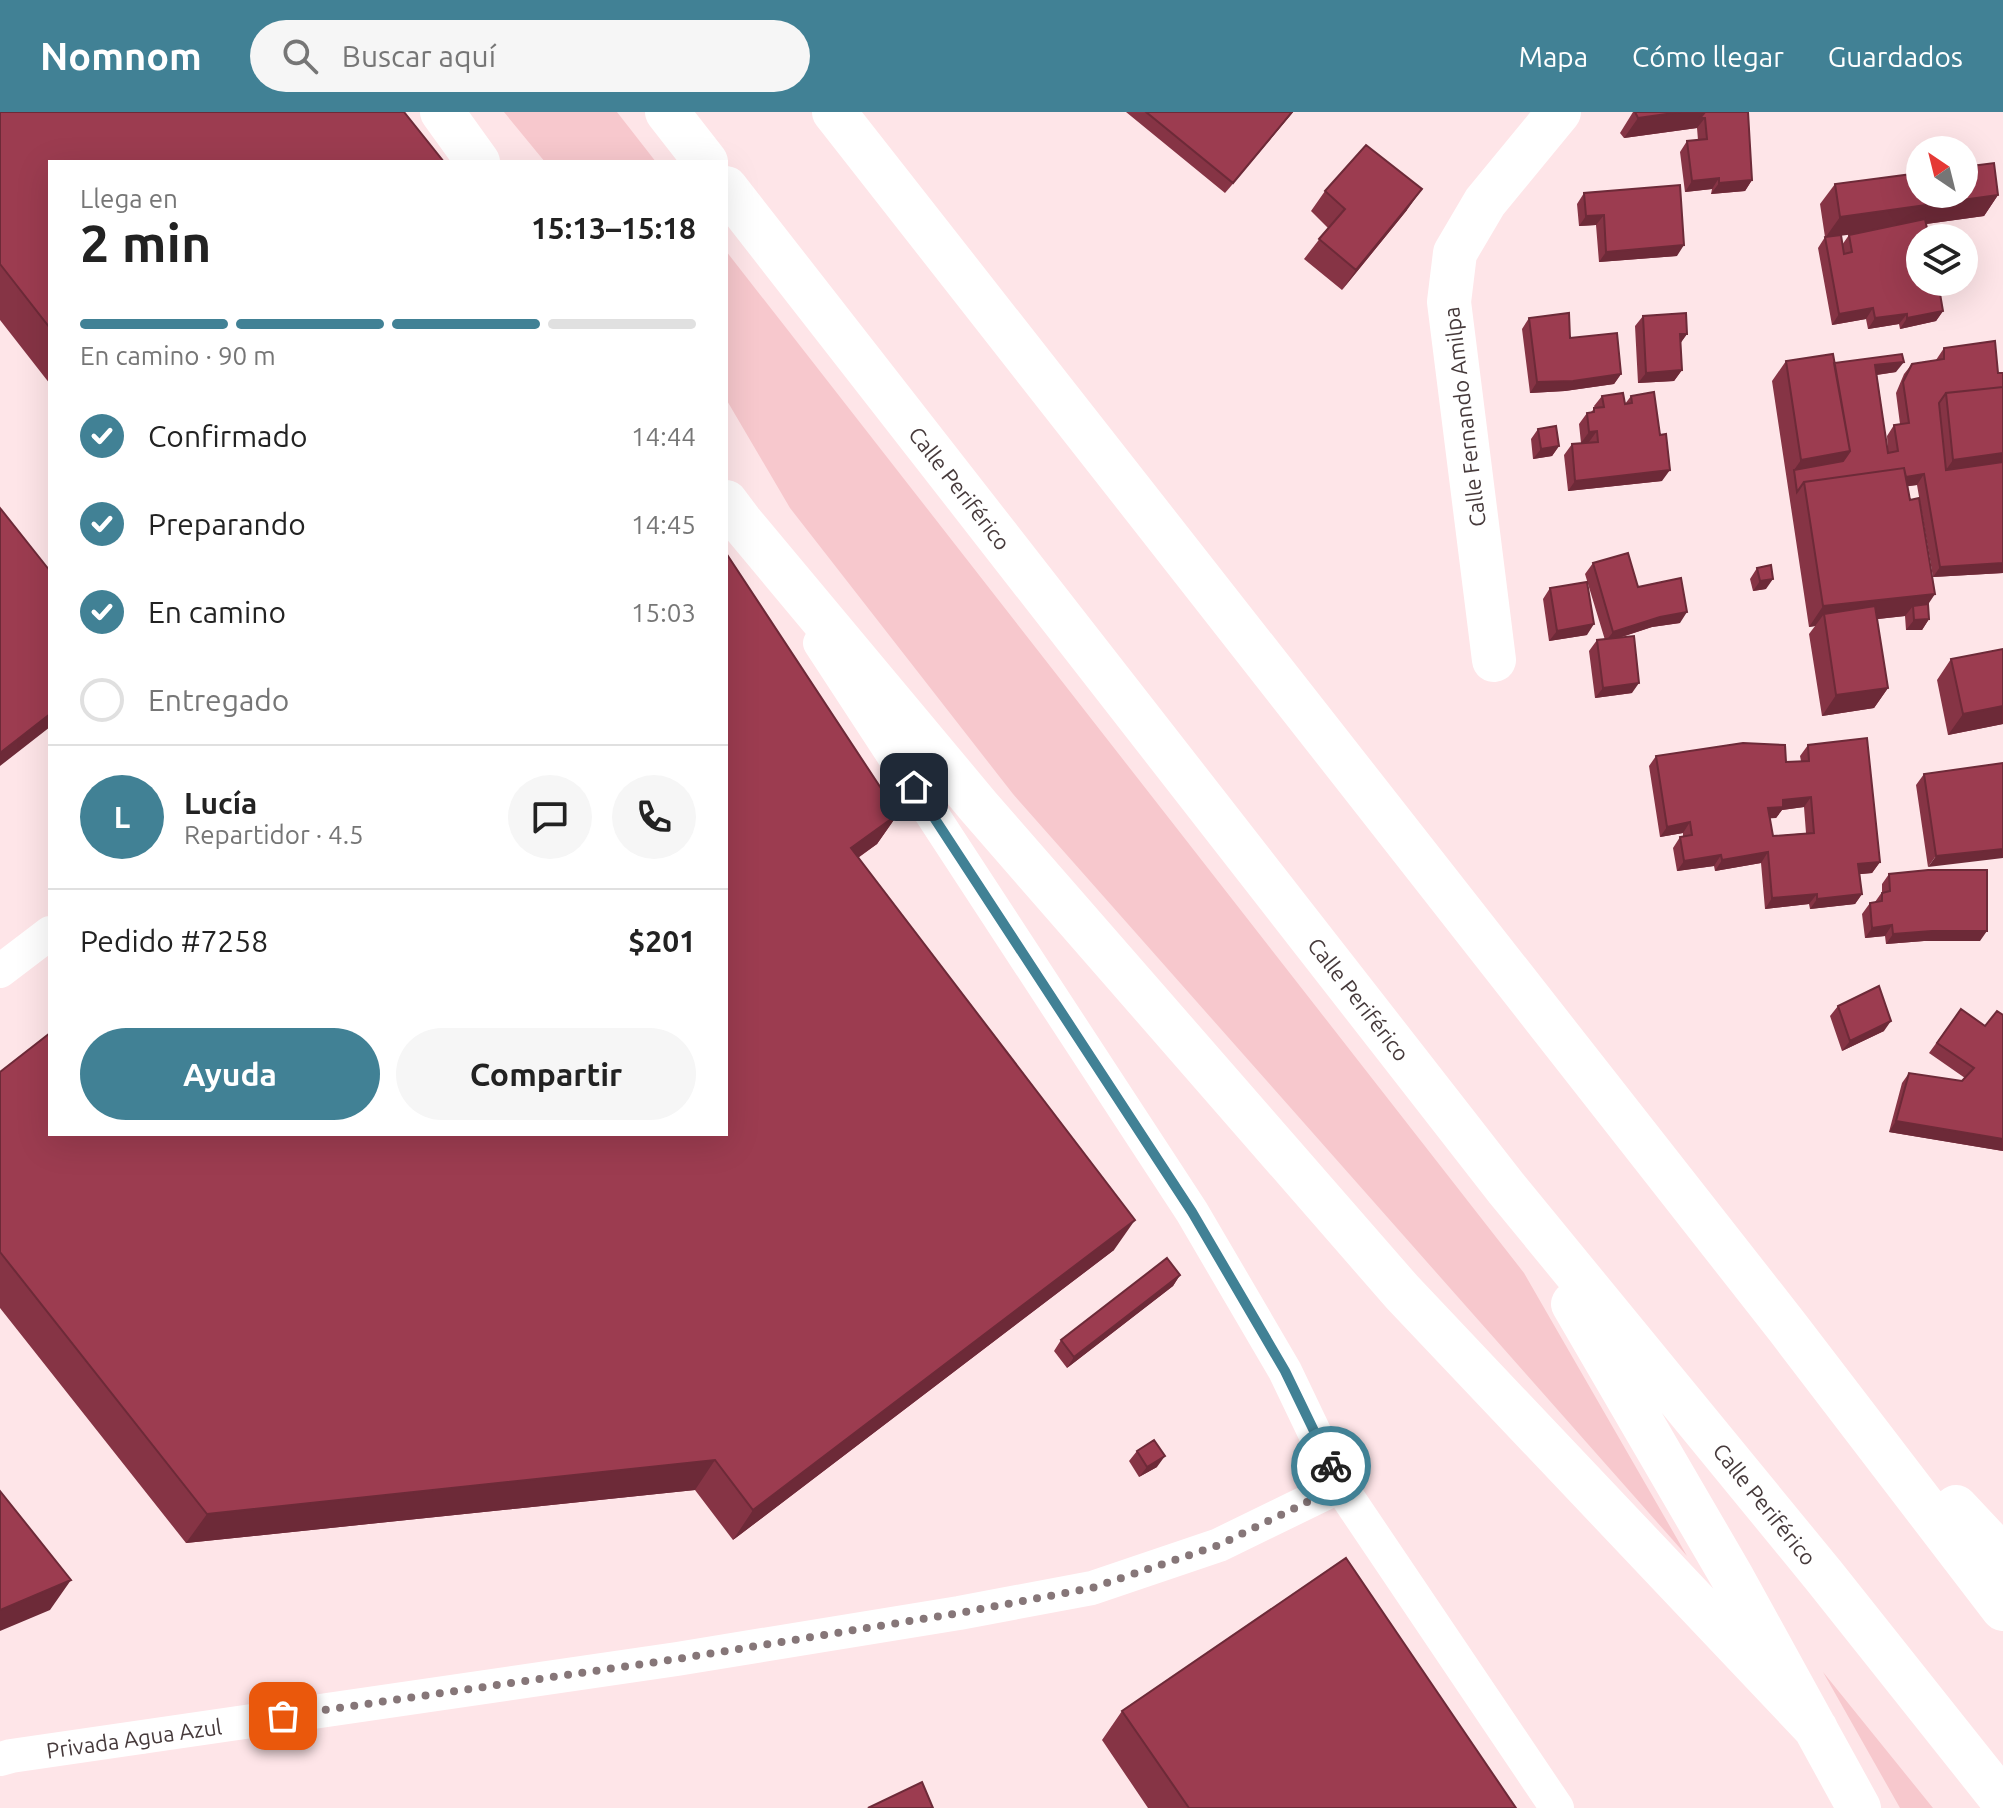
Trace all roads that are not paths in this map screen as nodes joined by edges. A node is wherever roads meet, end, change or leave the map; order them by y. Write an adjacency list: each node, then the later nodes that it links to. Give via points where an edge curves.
1 (442, 112): 5 (main road)
2 (667, 112): 6 (main road)
3 (834, 112): 13 (main road)
4 (1559, 112): 9 (main road, Calle Fernando Amilpa, via 1485,202 1455,253 1449,302)
5 (477, 160)
6 (704, 160)
7 (728, 191): 12 (main road, Calle Periférico)
8 (734, 512): 14 (lane, via 1192,1212 1285,1371); 17 (main road, via 979,807 1402,1292)
9 (1494, 660)
10 (48, 935): 11 (lane)
11 (0, 971)
12 (1506, 1188): 17 (main road); 19 (main road, Calle Periférico)
13 (1788, 1328): 15 (main road); 16 (main road)
14 (1340, 1486): 18 (lane, Privada Agua Azul, via 1219,1545 1092,1588 677,1659); 20 (lane)
15 (2003, 1557)
16 (2003, 1609)
17 (1816, 1729): 21 (main road)
18 (0, 1759)
19 (2003, 1801)
20 (1557, 1808)
21 (1859, 1808)

